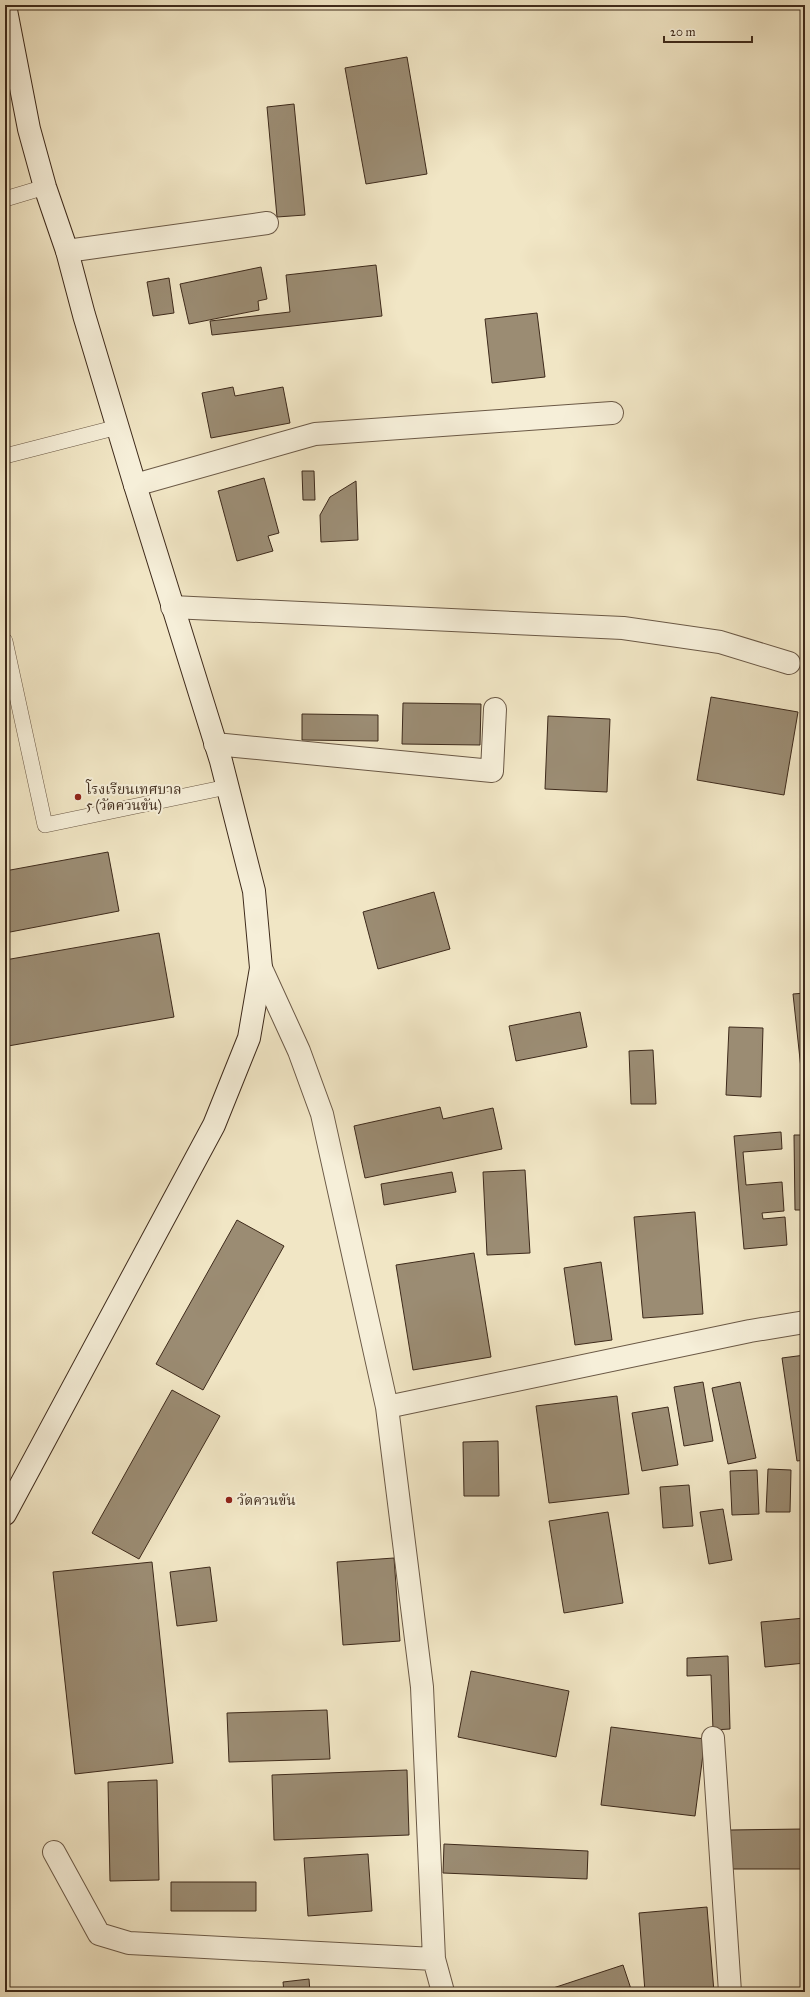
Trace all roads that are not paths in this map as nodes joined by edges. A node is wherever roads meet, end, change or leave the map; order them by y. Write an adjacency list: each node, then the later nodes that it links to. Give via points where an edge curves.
1 (5, 5): 3 (street)
2 (5, 72): 3 (street)
3 (29, 129): 4 (street)
4 (45, 187): 5 (lane); 7 (street)
5 (5, 199)
6 (267, 223): 7 (street)
7 (67, 252): 9 (street)
8 (612, 413): 11 (street, via 315,434)
9 (118, 428): 10 (lane); 11 (street)
10 (5, 456)
11 (135, 485): 12 (street)
12 (172, 606): 14 (street, via 623,628 720,642); 16 (street)
13 (5, 641): 17 (lane, via 44,825)
14 (789, 663)
15 (495, 709): 16 (street, via 492,771)
16 (215, 744): 17 (street)
17 (228, 787): 18 (street, via 254,891)
18 (262, 968): 20 (street, via 299,1051 322,1114); 21 (street, via 249,1038 214,1125)
19 (805, 1322): 20 (street, via 750,1331)
20 (387, 1407): 24 (street, via 422,1687)
21 (5, 1514)
22 (713, 1738): 26 (street)
23 (54, 1852): 24 (street, via 99,1934 129,1943)
24 (434, 1959): 25 (street)
25 (444, 1992)
26 (730, 1992)

